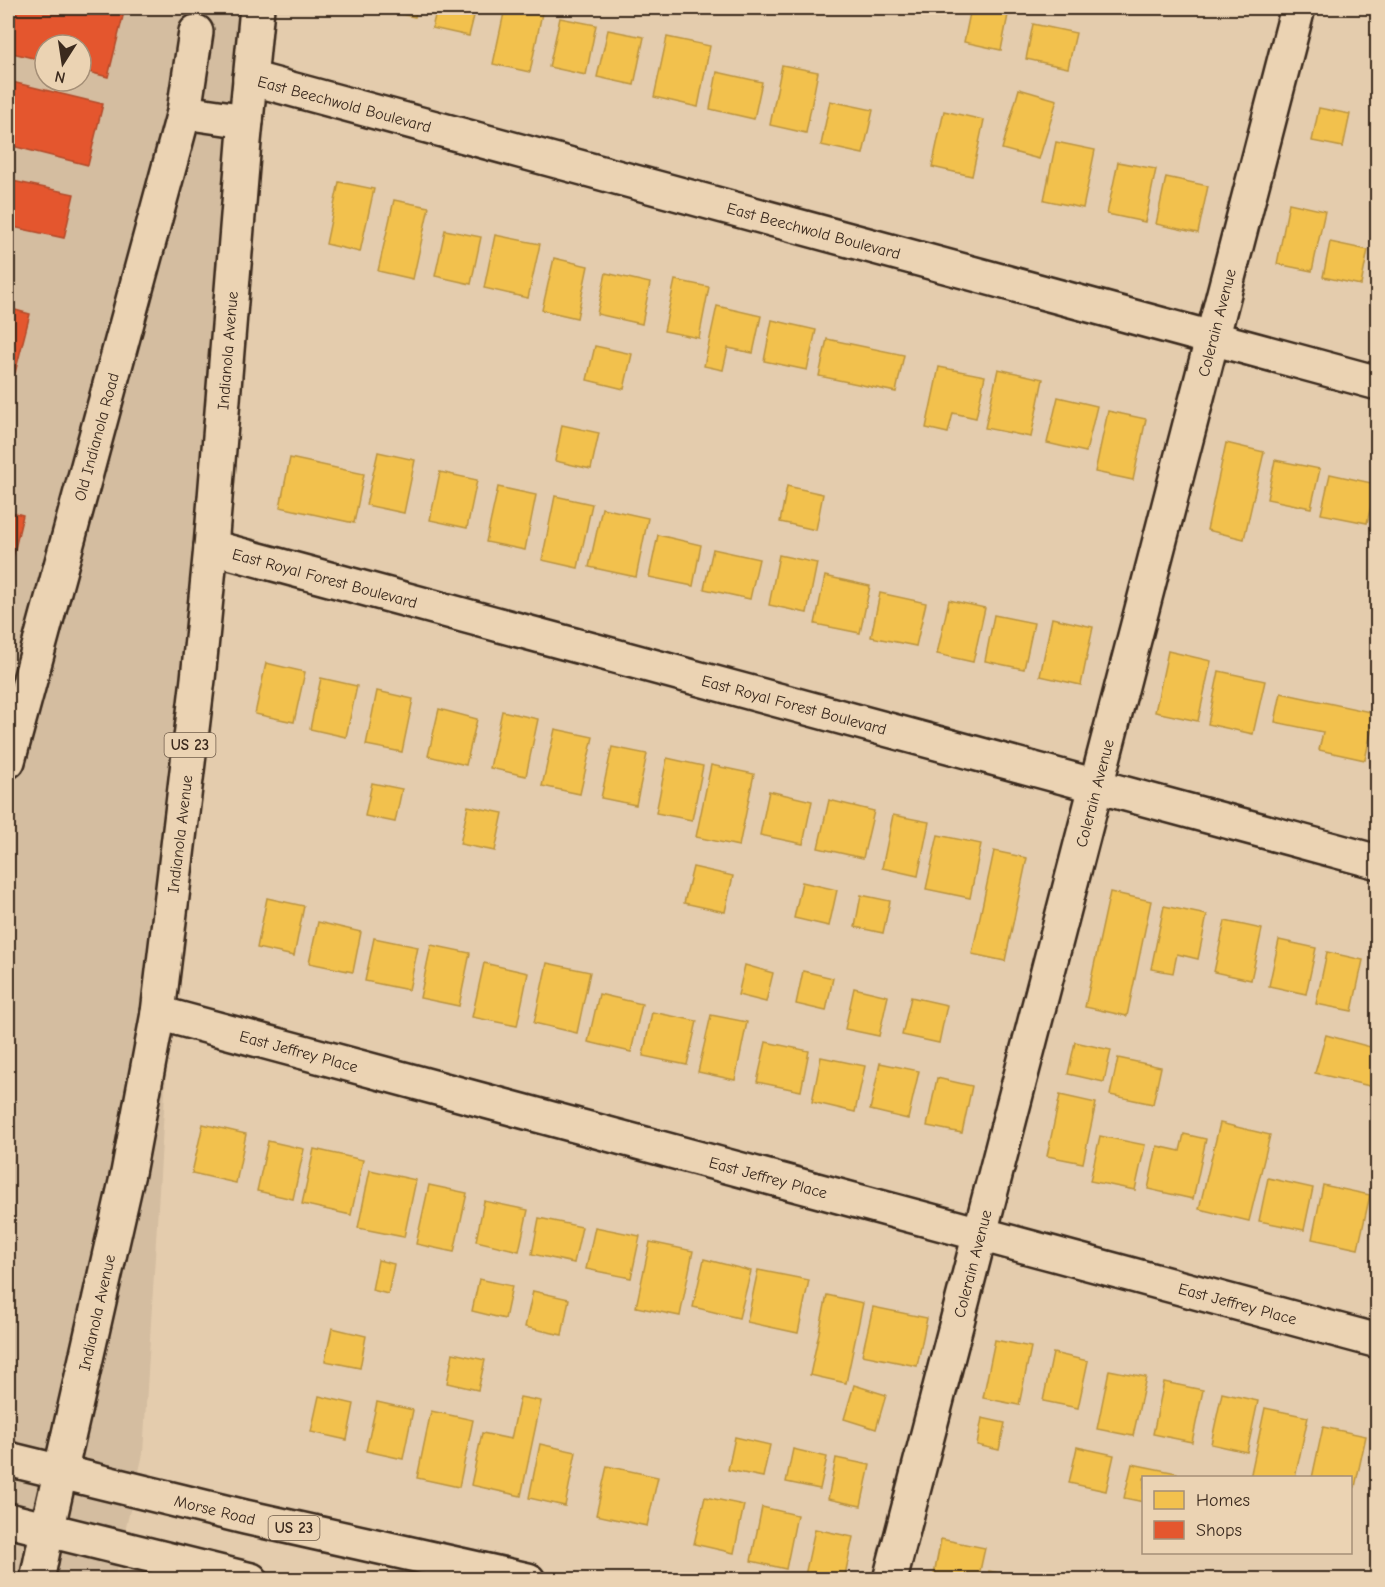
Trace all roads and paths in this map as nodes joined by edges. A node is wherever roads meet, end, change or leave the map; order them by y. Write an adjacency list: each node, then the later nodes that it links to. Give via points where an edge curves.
1 (257, 8): 4 (street, Indianola Avenue / US 23)
2 (1298, 8): 7 (street, Colerain Avenue)
3 (196, 32): 5 (street, Old Indianola Road)
4 (250, 78): 6 (street, Indianola Avenue / US 23); 7 (street, East Beechwold Boulevard)
5 (184, 112): 6 (street); 10 (street, Old Indianola Road)
6 (246, 121): 9 (street, Indianola Avenue / US 23)
7 (1211, 338): 8 (street, East Beechwold Boulevard); 11 (street, Colerain Avenue)
8 (1377, 383)
9 (211, 547): 11 (street, East Royal Forest Boulevard); 13 (street, Indianola Avenue / US 23)
10 (8, 761)
11 (1095, 786): 12 (street, East Royal Forest Boulevard); 14 (street, Colerain Avenue)
12 (1377, 862)
13 (158, 1013): 14 (street, East Jeffrey Place); 17 (street, Indianola Avenue / US 23, via 128,1173)
14 (979, 1233): 15 (street, East Jeffrey Place); 23 (street, Colerain Avenue)
15 (1377, 1341)
16 (8, 1459): 17 (street, Morse Road)
17 (60, 1473): 19 (street, Indianola Avenue / US 23); 22 (street, Morse Road / US 23)
18 (8, 1520): 19 (street)
19 (47, 1531): 20 (street, Indianola Avenue); 21 (street)
20 (37, 1580)
21 (251, 1580)
22 (528, 1580)
23 (890, 1580)

